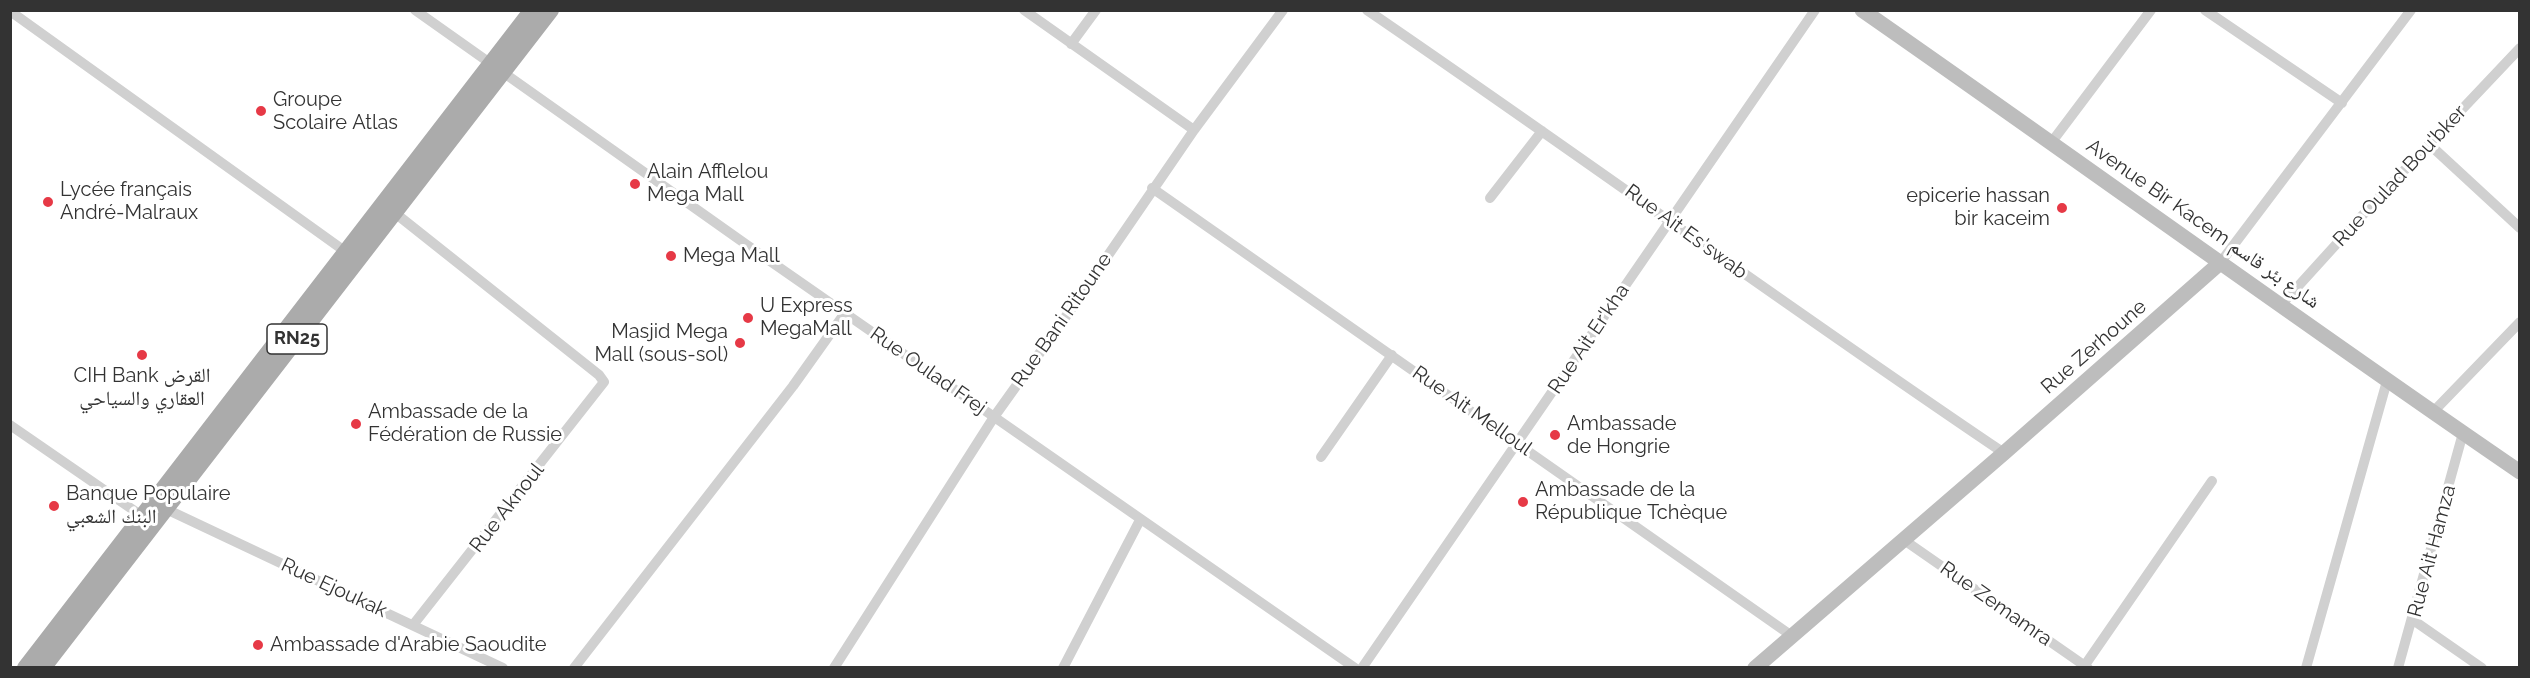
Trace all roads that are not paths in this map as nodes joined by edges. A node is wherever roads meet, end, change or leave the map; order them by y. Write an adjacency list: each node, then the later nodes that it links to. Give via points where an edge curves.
1 (415, 10): 16 (street, Rue Oulad Frej)
2 (532, 10): 16 (main road, RN25)
3 (551, 10): 16 (main road, RN25)
4 (1024, 10): 14 (street)
5 (1096, 10): 14 (street)
6 (1283, 10): 18 (street, Rue Bani Ritoune)
7 (1367, 10): 19 (street, Rue Ait Es'swab)
8 (1815, 10): 25 (street, Rue Ait Er'kha)
9 (1862, 10): 20 (street, Avenue Bir Kacem شارع بئر قاسم)
10 (2151, 10): 20 (street)
11 (2205, 10): 17 (street)
12 (2411, 10): 17 (street, Rue Zerhoune)
13 (10, 11): 27 (street)
14 (1071, 44): 18 (street)
15 (2520, 48): 21 (street, Rue Oulad Bou'bker)
16 (497, 68): 24 (main road, RN25); 27 (main road, RN25); 30 (street, Rue Oulad Frej)
17 (2342, 103): 28 (street, Rue Zerhoune)
18 (1194, 130): 22 (street, Rue Bani Ritoune)
19 (1542, 131): 23 (street); 25 (street, Rue Ait Es'swab)
20 (2051, 143): 28 (street, Avenue Bir Kacem شارع بئر قاسم)
21 (2429, 144): 26 (street); 29 (street, Rue Oulad Bou'bker)
22 (1152, 188): 32 (street, Rue Ait Melloul); 35 (street, Rue Bani Ritoune)
23 (1490, 198)
24 (395, 213): 43 (main road, RN25); 48 (street, Rue Aknoul, via 604,382)
25 (1669, 221): 38 (street, Rue Ait Er'kha); 39 (street, Rue Ait Es'swab)
26 (2520, 228)
27 (346, 252): 44 (main road, RN25)
28 (2220, 263): 29 (street, Avenue Bir Kacem شارع بئر قاسم); 39 (street, Rue Zerhoune)
29 (2282, 304): 33 (street, Avenue Bir Kacem شارع بئر قاسم)
30 (845, 313): 35 (street, Rue Oulad Frej); 54 (street)
31 (2520, 322): 34 (street)
32 (1392, 355): 38 (street, Rue Ait Melloul); 40 (street)
33 (2387, 381): 34 (street, Avenue Bir Kacem شارع بئر قاسم); 60 (street)
34 (2433, 412): 37 (street, Avenue Bir Kacem شارع بئر قاسم)
35 (994, 417): 45 (street, Rue Oulad Frej); 55 (street, Rue Bani Ritoune)
36 (10, 425): 44 (street)
37 (2463, 433): 41 (street, Avenue Bir Kacem شارع بئر قاسم); 47 (street, Rue Ait Hamza)
38 (1516, 442): 49 (street, Rue Ait Melloul); 58 (street, Rue Ait Er'kha)
39 (2004, 453): 46 (street, Rue Zerhoune)
40 (1321, 457)
41 (2520, 472)
42 (2211, 481): 50 (street)
43 (166, 508): 48 (street, Rue Ejoukak); 52 (main road, RN25)
44 (142, 516): 51 (main road, RN25)
45 (1140, 520): 56 (street); 57 (street, Rue Oulad Frej)
46 (1904, 540): 49 (street, Rue Zerhoune); 50 (street, Rue Zemamra)
47 (2413, 620): 61 (street, Rue Ait Hamza); 62 (street)
48 (413, 625): 53 (street, Rue Ejoukak)
49 (1792, 636): 59 (street, Rue Zerhoune)
50 (2086, 666)
51 (25, 668)
52 (43, 668)
53 (503, 668)
54 (574, 668)
55 (834, 668)
56 (1063, 668)
57 (1355, 668)
58 (1362, 668)
59 (1755, 668)
60 (2306, 668)
61 (2398, 668)
62 (2482, 668)

